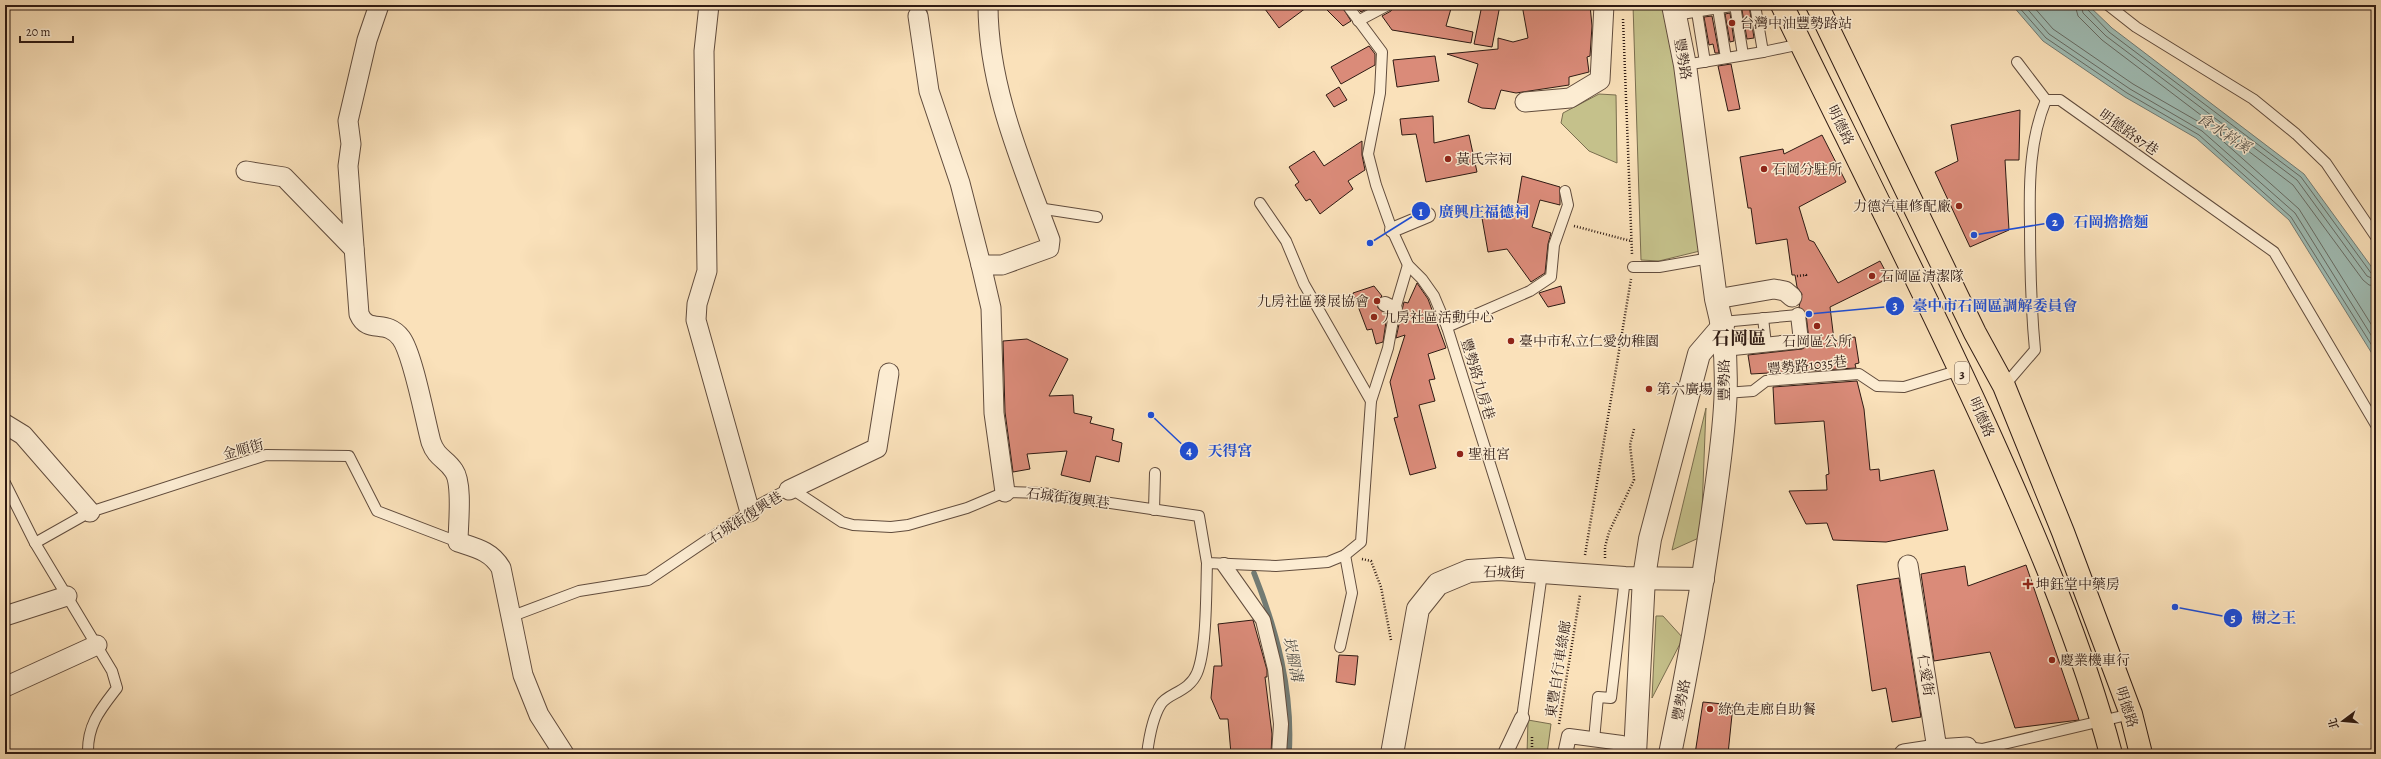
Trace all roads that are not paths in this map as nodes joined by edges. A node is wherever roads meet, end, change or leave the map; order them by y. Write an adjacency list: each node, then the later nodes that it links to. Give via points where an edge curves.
1 (379, 5): 34 (street, via 366,40 348,121 351,144 348,166)
2 (709, 5): 60 (street, via 704,51 707,272 697,304 696,320)
3 (988, 5): 29 (street, via 992,57 1009,127)
4 (1347, 5): 17 (lane, 豐勢路九房巷)
5 (1388, 5): 17 (lane)
6 (1604, 5): 25 (street, via 1600,80 1570,98)
7 (1735, 5): 8 (lane); 13 (lane); 20 (lane)
8 (1739, 5): 20 (lane)
9 (1755, 5): 19 (lane)
10 (1782, 5): 18 (main road, 明德路 / 3)
11 (1817, 5): 49 (main road, 明德路 / 3, via 1975,333)
12 (2108, 5): 33 (lane, via 2136,27 2253,99 2296,134 2326,163)
13 (1715, 9): 15 (lane); 21 (lane)
14 (1674, 10): 15 (lane); 23 (street, 豐勢路)
15 (1697, 12): 23 (lane)
16 (918, 16): 36 (street, via 929,91 960,183)
17 (1358, 21): 32 (lane, 豐勢路九房巷, via 1382,52 1380,93 1368,154)
18 (1801, 44): 19 (lane); 47 (main road, 明德路 / 3)
19 (1763, 52): 20 (lane)
20 (1746, 55): 21 (lane)
21 (1724, 59): 23 (lane)
22 (2017, 62): 24 (lane)
23 (1695, 63): 35 (street, 豐勢路)
24 (2046, 100): 49 (lane, via 2032,147 2030,285 2035,350); 53 (lane, 明德路87巷, via 2060,100 2274,252)
25 (1525, 102)
26 (246, 171): 34 (street, via 284,177)
27 (1565, 191): 44 (lane, via 1568,205 1554,245 1551,278 1530,291)
28 (1260, 203): 51 (lane, via 1286,241 1304,284)
29 (1038, 208): 31 (lane); 36 (street, via 1050,240 1049,248 1002,264)
30 (1428, 215): 32 (street)
31 (1097, 216)
32 (1392, 230): 37 (lane, 豐勢路九房巷)
33 (2376, 237)
34 (354, 249): 61 (street, via 359,314 362,321 368,326 386,326 402,339 435,453 454,471 458,484)
35 (1710, 258): 38 (lane, via 1659,267); 40 (street, 豐勢路)
36 (981, 265): 57 (street, via 991,308 994,413)
37 (1408, 265): 44 (lane, 豐勢路九房巷, via 1434,296); 51 (lane, via 1390,306 1388,348)
38 (1632, 267)
39 (1792, 297): 40 (street, via 1785,291 1774,290)
40 (1716, 299): 43 (street, 豐勢路)
41 (1798, 315): 42 (lane); 45 (street, via 1801,341)
42 (1763, 318): 43 (lane); 45 (lane)
43 (1722, 324): 46 (street, 豐勢路); 68 (street, via 1699,354 1650,539)
44 (1447, 327): 67 (lane, 豐勢路九房巷)
45 (1766, 344): 46 (street)
46 (1724, 349): 50 (street, 豐勢路)
47 (1960, 370): 50 (lane, 豐勢路1035巷, via 1904,387 1877,386 1859,374 1766,381 1752,391); 78 (main road, 明德路 / 3, via 2036,537)
48 (889, 373): 56 (street, via 877,448)
49 (2004, 386): 76 (main road, 明德路 / 3, via 2063,532)
50 (1725, 392): 69 (street, 豐勢路, via 1720,461)
51 (1371, 401): 63 (lane, via 1361,542)
52 (5, 424): 59 (street, via 23,435)
53 (2376, 425)
54 (1155, 474): 58 (lane)
55 (5, 483): 62 (lane)
56 (789, 490): 57 (lane, 石城街復興巷, via 795,491 842,522 891,528 967,508); 60 (lane, 石城街復興巷)
57 (1005, 492): 58 (lane, 石城街復興巷, via 1042,493)
58 (1154, 510): 64 (lane, 石城街復興巷, via 1199,516)
59 (90, 512): 61 (lane, 金順街, via 266,455 349,456 377,511); 62 (lane, 金順街)
60 (750, 512): 72 (lane, 石城街復興巷, via 648,580 579,591)
61 (458, 542): 72 (street, via 485,551 495,558 501,568)
62 (35, 543): 70 (lane)
63 (1345, 555): 65 (lane, via 1328,562 1276,566); 74 (lane, via 1352,592)
64 (1207, 563): 65 (lane); 86 (lane, 石城街復興巷, via 1204,638 1197,673 1185,689 1161,703 1150,733)
65 (1224, 565): 87 (street, via 1263,620 1275,669 1281,724)
66 (1908, 565): 81 (street, 仁愛街)
67 (1533, 573): 68 (street, 石城街); 77 (lane); 83 (street, 石城街, via 1500,569 1469,572 1438,584 1418,609)
68 (1625, 577): 69 (street, 石城街); 79 (lane, via 1611,698 1598,697); 80 (street)
69 (1703, 579): 90 (street, 豐勢路)
70 (67, 596): 71 (street); 73 (lane)
71 (5, 616)
72 (510, 617): 85 (street, via 523,675 539,716)
73 (97, 646): 75 (street); 84 (lane, via 112,671 117,688 96,716 87,740)
74 (1340, 647)
75 (5, 687)
76 (2131, 714): 78 (lane); 93 (main road, 明德路 / 3)
77 (1522, 718): 88 (street)
78 (2102, 720): 82 (lane, via 1982,749); 92 (main road, 明德路 / 3)
79 (1599, 744): 80 (street); 89 (street, via 1569,736)
80 (1629, 749)
81 (1937, 749): 82 (street); 91 (street)
82 (1967, 750)
83 (1394, 752)
84 (88, 754)
85 (564, 754)
86 (1147, 754)
87 (1280, 754)
88 (1505, 754)
89 (1565, 754)
90 (1670, 754)
91 (1904, 754)
92 (2111, 754)
93 (2141, 754)

